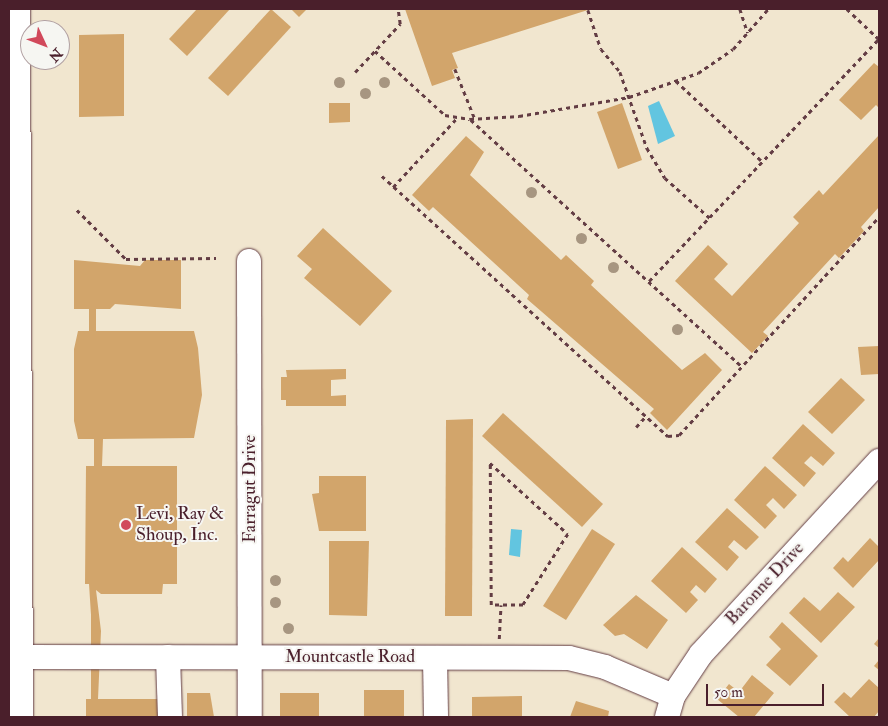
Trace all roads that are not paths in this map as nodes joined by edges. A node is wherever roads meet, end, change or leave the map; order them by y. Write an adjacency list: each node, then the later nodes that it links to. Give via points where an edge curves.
1 (18, 9): 2 (street)
2 (14, 129): 5 (street)
3 (249, 261): 7 (street, Farragut Drive)
4 (879, 461): 9 (street, Baronne Drive, via 701,654)
5 (20, 657): 6 (street, Mountcastle Road); 10 (street)
6 (168, 657): 7 (street, Mountcastle Road); 11 (street)
7 (250, 658): 8 (street, Mountcastle Road); 12 (street, Farragut Drive)
8 (435, 658): 9 (street, Mountcastle Road, via 569,658 605,667); 13 (street)
9 (670, 707)
10 (21, 717)
11 (170, 717)
12 (250, 717)
13 (436, 717)

